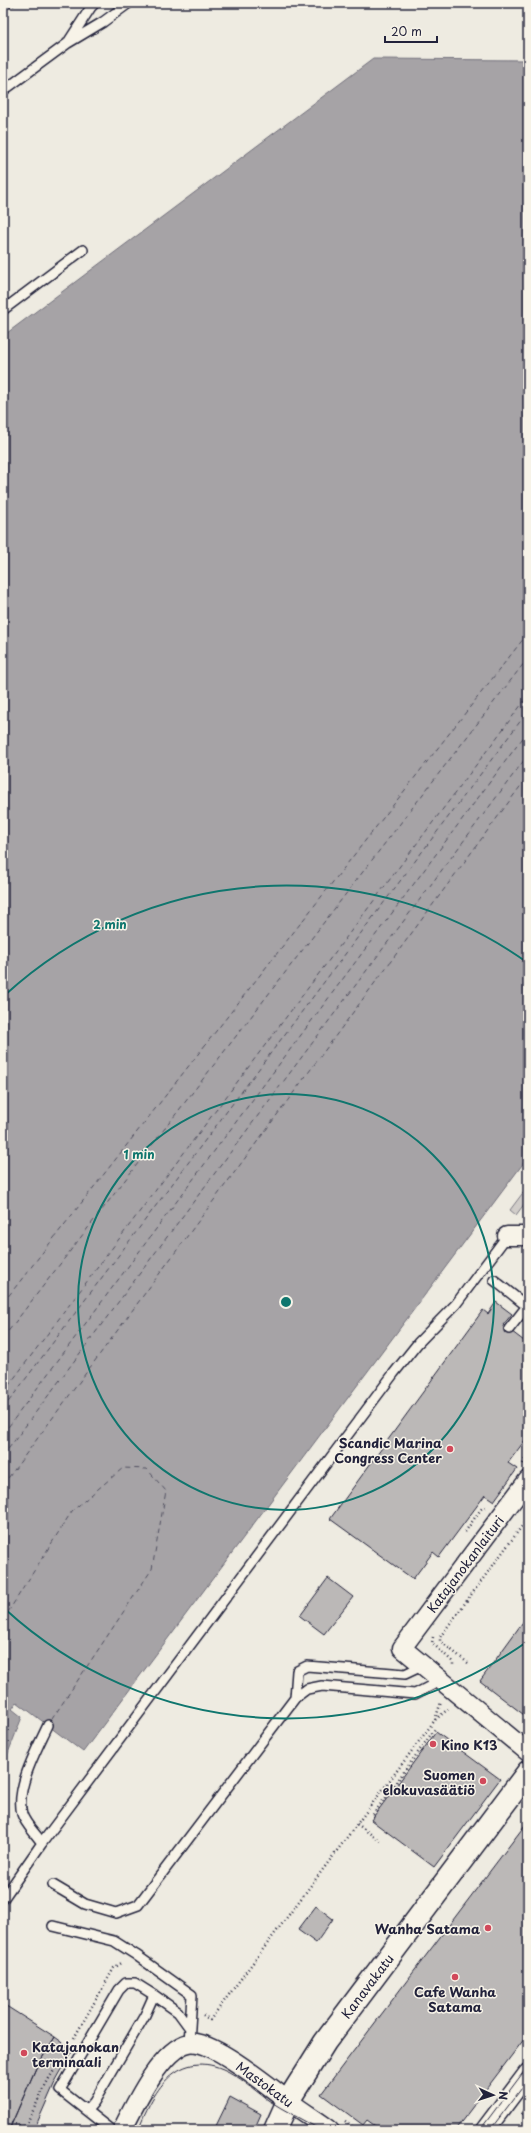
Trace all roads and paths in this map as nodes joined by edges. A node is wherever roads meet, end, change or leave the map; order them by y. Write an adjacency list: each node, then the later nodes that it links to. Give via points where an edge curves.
1 (16, 3): 4 (path)
2 (95, 3): 5 (lane)
3 (129, 3): 5 (lane, via 103,22)
4 (3, 12)
5 (68, 42): 6 (lane)
6 (3, 91)
7 (83, 250): 8 (lane)
8 (3, 310)
9 (507, 1236): 10 (street); 30 (lane, via 456,1304 404,1361)
10 (528, 1236)
11 (494, 1280): 12 (lane)
12 (527, 1307): 13 (lane)
13 (509, 1329)
14 (528, 1480): 18 (street, Katajanokanlaituri, via 402,1648)
15 (528, 1518): 17 (path, via 440,1636 440,1641)
16 (433, 1635): 19 (path, via 432,1643 453,1662 453,1668)
17 (468, 1663)
18 (422, 1666): 19 (street); 20 (lane, via 405,1674 307,1666 297,1671)
19 (443, 1684): 20 (lane, via 415,1694 322,1686 307,1689); 22 (path); 25 (street)
20 (295, 1698): 31 (lane, via 138,1905 116,1913 85,1904)
21 (449, 1709): 22 (path)
22 (435, 1720): 28 (path)
23 (48, 1725): 30 (lane, via 20,1799 23,1816)
24 (435, 1729): 27 (path, via 372,1816)
25 (528, 1752)
26 (528, 1772): 38 (main road, Kanavakatu, via 325,2042)
27 (374, 1817)
28 (357, 1824): 29 (path); 35 (path)
29 (380, 1841)
30 (42, 1843): 32 (lane)
31 (53, 1885)
32 (3, 1899)
33 (53, 1926): 36 (lane, via 114,1941 192,1995)
34 (154, 1995): 36 (lane, via 178,2012); 39 (lane, via 141,2022); 39 (lane, via 136,1983 126,1983 119,1990 60,2090)
35 (210, 2020)
36 (192, 2037): 38 (street, Mastokatu, via 264,2081); 43 (street, via 162,2063 145,2086)
37 (528, 2073): 46 (street)
38 (288, 2101): 44 (main road, Kanavakatu); 45 (street, Mastokatu)
39 (87, 2110): 42 (lane)
40 (11, 2123): 41 (path)
41 (25, 2127)
42 (111, 2130)
43 (122, 2130)
44 (274, 2130)
45 (330, 2130)
46 (486, 2130)

